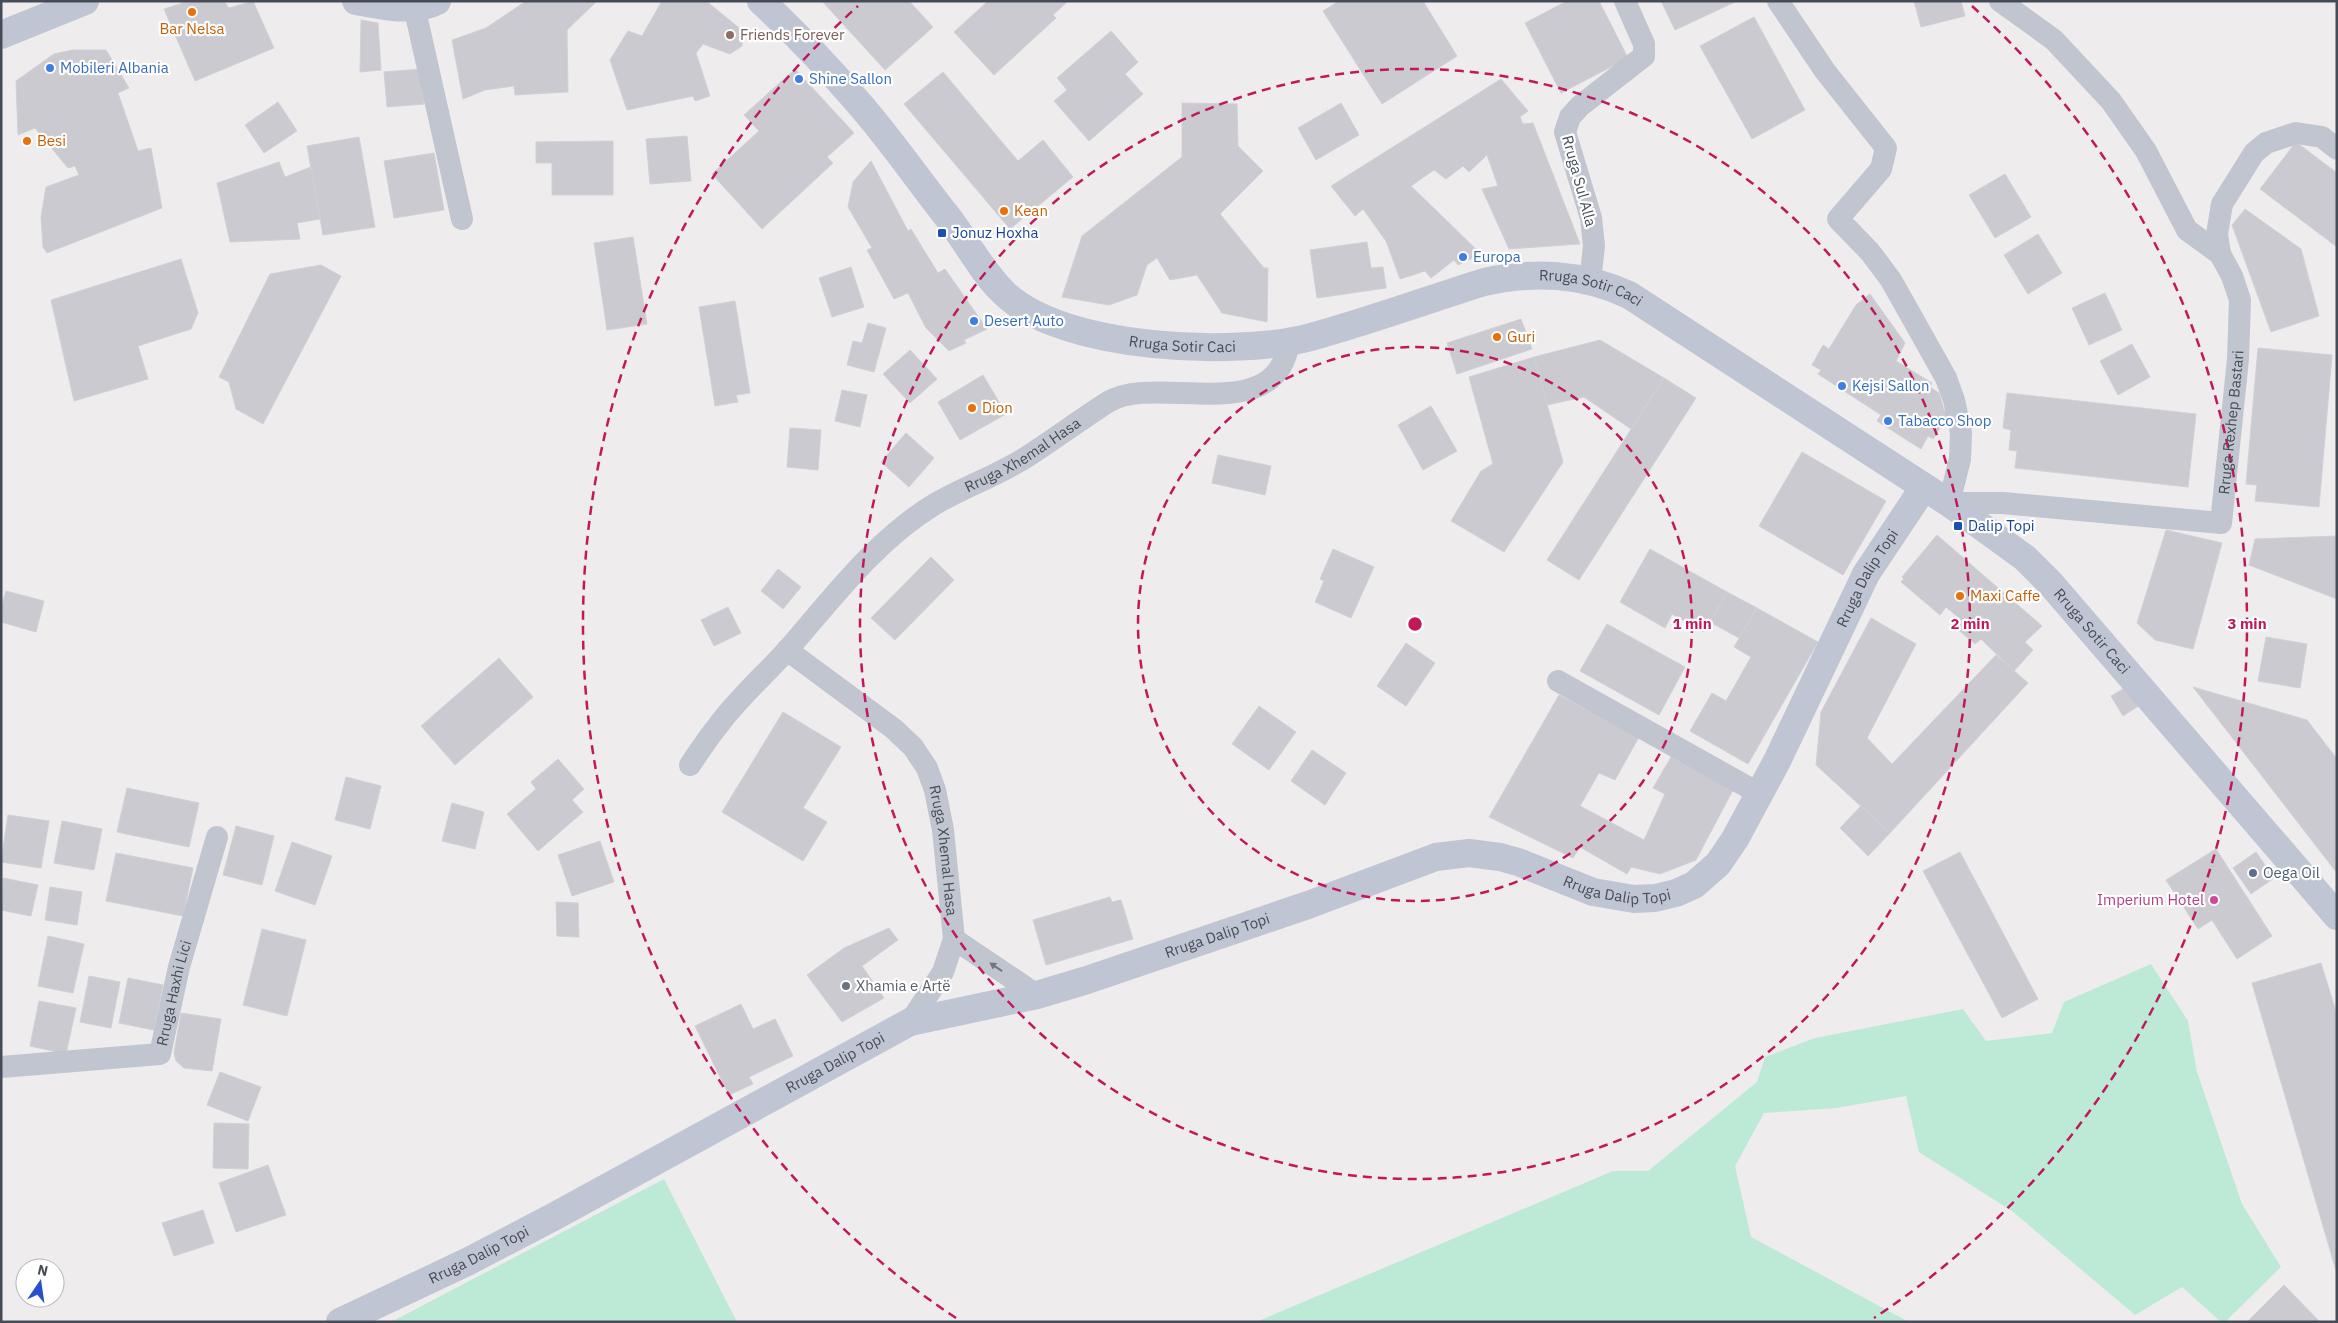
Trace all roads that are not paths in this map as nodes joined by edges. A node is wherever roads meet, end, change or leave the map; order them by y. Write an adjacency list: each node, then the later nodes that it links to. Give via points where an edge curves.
1 (85, 1): 8 (main road)
2 (356, 1): 7 (main road, via 385,6)
3 (761, 1): 13 (main road, Rruga Sotir Caci, via 858,101 989,275 1021,308 1066,328 1114,340 1237,346)
4 (1625, 1): 12 (street, Rruga Sul Alla, via 1644,44 1644,56 1580,106 1570,117 1565,132 1591,218 1594,246)
5 (1778, 1): 15 (street, via 1825,71 1886,148 1881,169 1838,219 1870,252 1891,280 1946,378 1961,434 1960,459)
6 (2000, 1): 11 (street, via 2054,40 2111,102 2146,151 2187,230)
7 (426, 4): 10 (street)
8 (1, 35)
9 (2337, 149): 11 (street, Rruga Rexhep Bastari, via 2322,137 2296,133 2266,143 2254,154 2222,204 2217,234)
10 (462, 219)
11 (2220, 254): 15 (street, Rruga Rexhep Bastari, via 2240,300 2238,359 2221,523 2003,503)
12 (1590, 281): 13 (main road, Rruga Sotir Caci, via 1535,274 1493,280); 14 (main road, Rruga Sotir Caci, via 1629,295)
13 (1289, 342): 16 (street, Rruga Xhemal Hasa, via 1286,359 1262,383 1237,392 1151,393 1111,400 1024,458 935,504 857,569)
14 (1924, 487): 15 (main road, Rruga Sotir Caci); 19 (main road, Rruga Dalip Topi, via 1866,574)
15 (1949, 503): 21 (main road, Rruga Sotir Caci, via 2025,558 2051,584)
16 (787, 650): 18 (street, Rruga Xhemal Hasa, via 717,726); 22 (street, Rruga Xhemal Hasa, via 894,729 913,747 927,768 943,830)
17 (1558, 681): 19 (street)
18 (690, 765)
19 (1760, 794): 23 (main road, Rruga Dalip Topi, via 1718,864 1694,885 1676,893 1648,898 1614,897 1518,862 1486,854 1449,854 1208,940)
20 (217, 837): 25 (street, Rruga Haxhi Lici, via 179,967 160,1054)
21 (2337, 916)
22 (954, 939): 23 (street, one-way to 22); 24 (street, Rruga Xhemal Hasa, via 943,972)
23 (1037, 994): 24 (main road, Rruga Dalip Topi)
24 (910, 1022): 26 (main road, Rruga Dalip Topi, via 555,1216)
25 (1, 1067)
26 (340, 1322)

